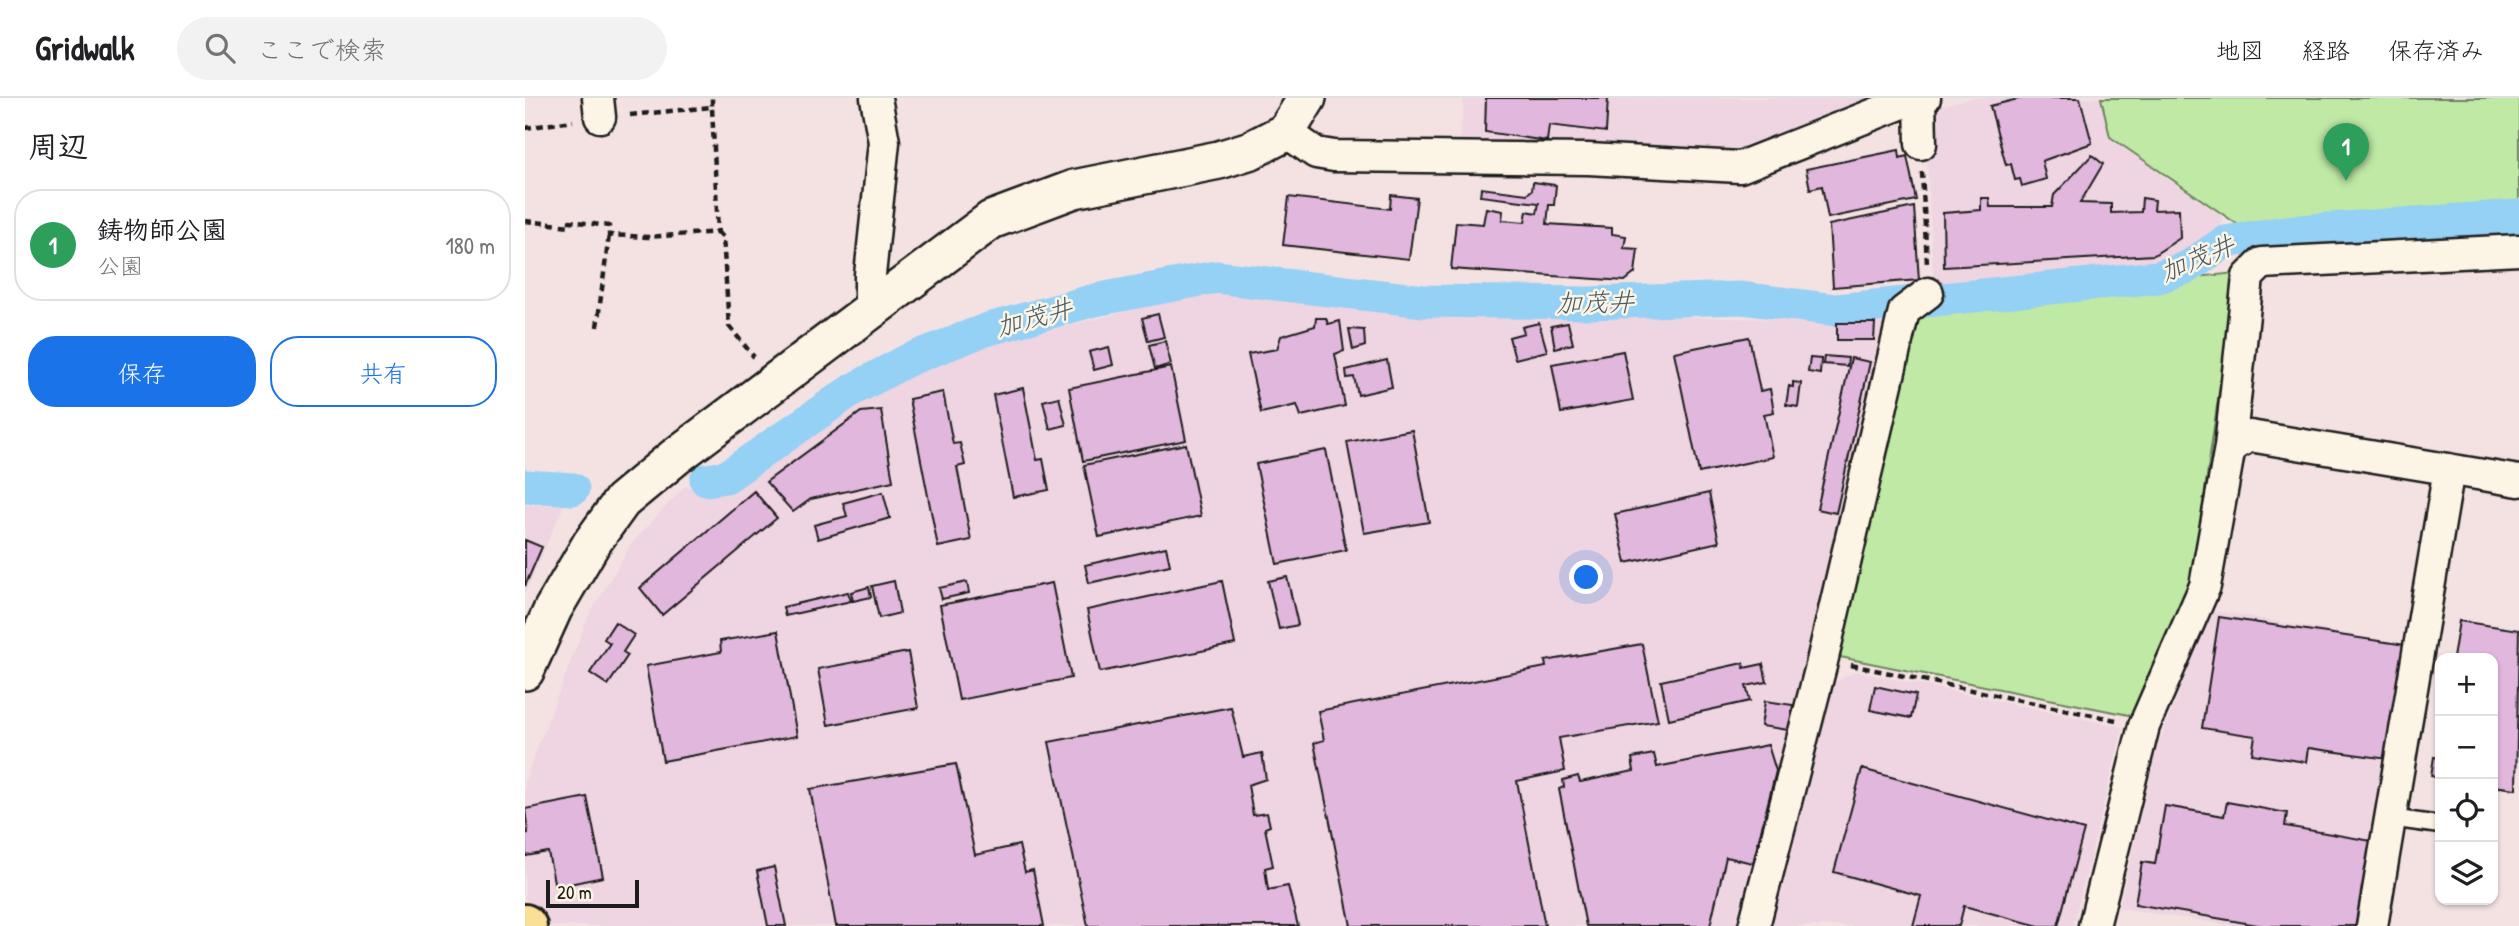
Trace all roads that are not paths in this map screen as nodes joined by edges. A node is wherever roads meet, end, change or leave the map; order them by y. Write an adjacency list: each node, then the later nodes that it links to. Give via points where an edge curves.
1 (876, 98): 8 (street, via 884,142)
2 (1307, 98): 4 (street)
3 (1922, 98): 4 (street, via 1740,167 1588,159 1334,156 1316,153); 5 (street)
4 (1286, 132): 8 (street, via 1219,160 1075,189 1022,206 991,220)
5 (1921, 144)
6 (2519, 250): 9 (street, via 2262,263 2248,277)
7 (1928, 293): 15 (street, via 1905,312)
8 (870, 310): 12 (street, via 621,501 553,609)
9 (2230, 447): 10 (street, via 2250,436); 16 (street, via 2205,586 2144,726)
10 (2449, 469): 11 (street); 13 (street)
11 (2519, 481)
12 (525, 671)
13 (2390, 818): 14 (lane); 17 (street)
14 (2435, 824)
15 (1754, 926)
16 (2094, 926)
17 (2372, 926)

